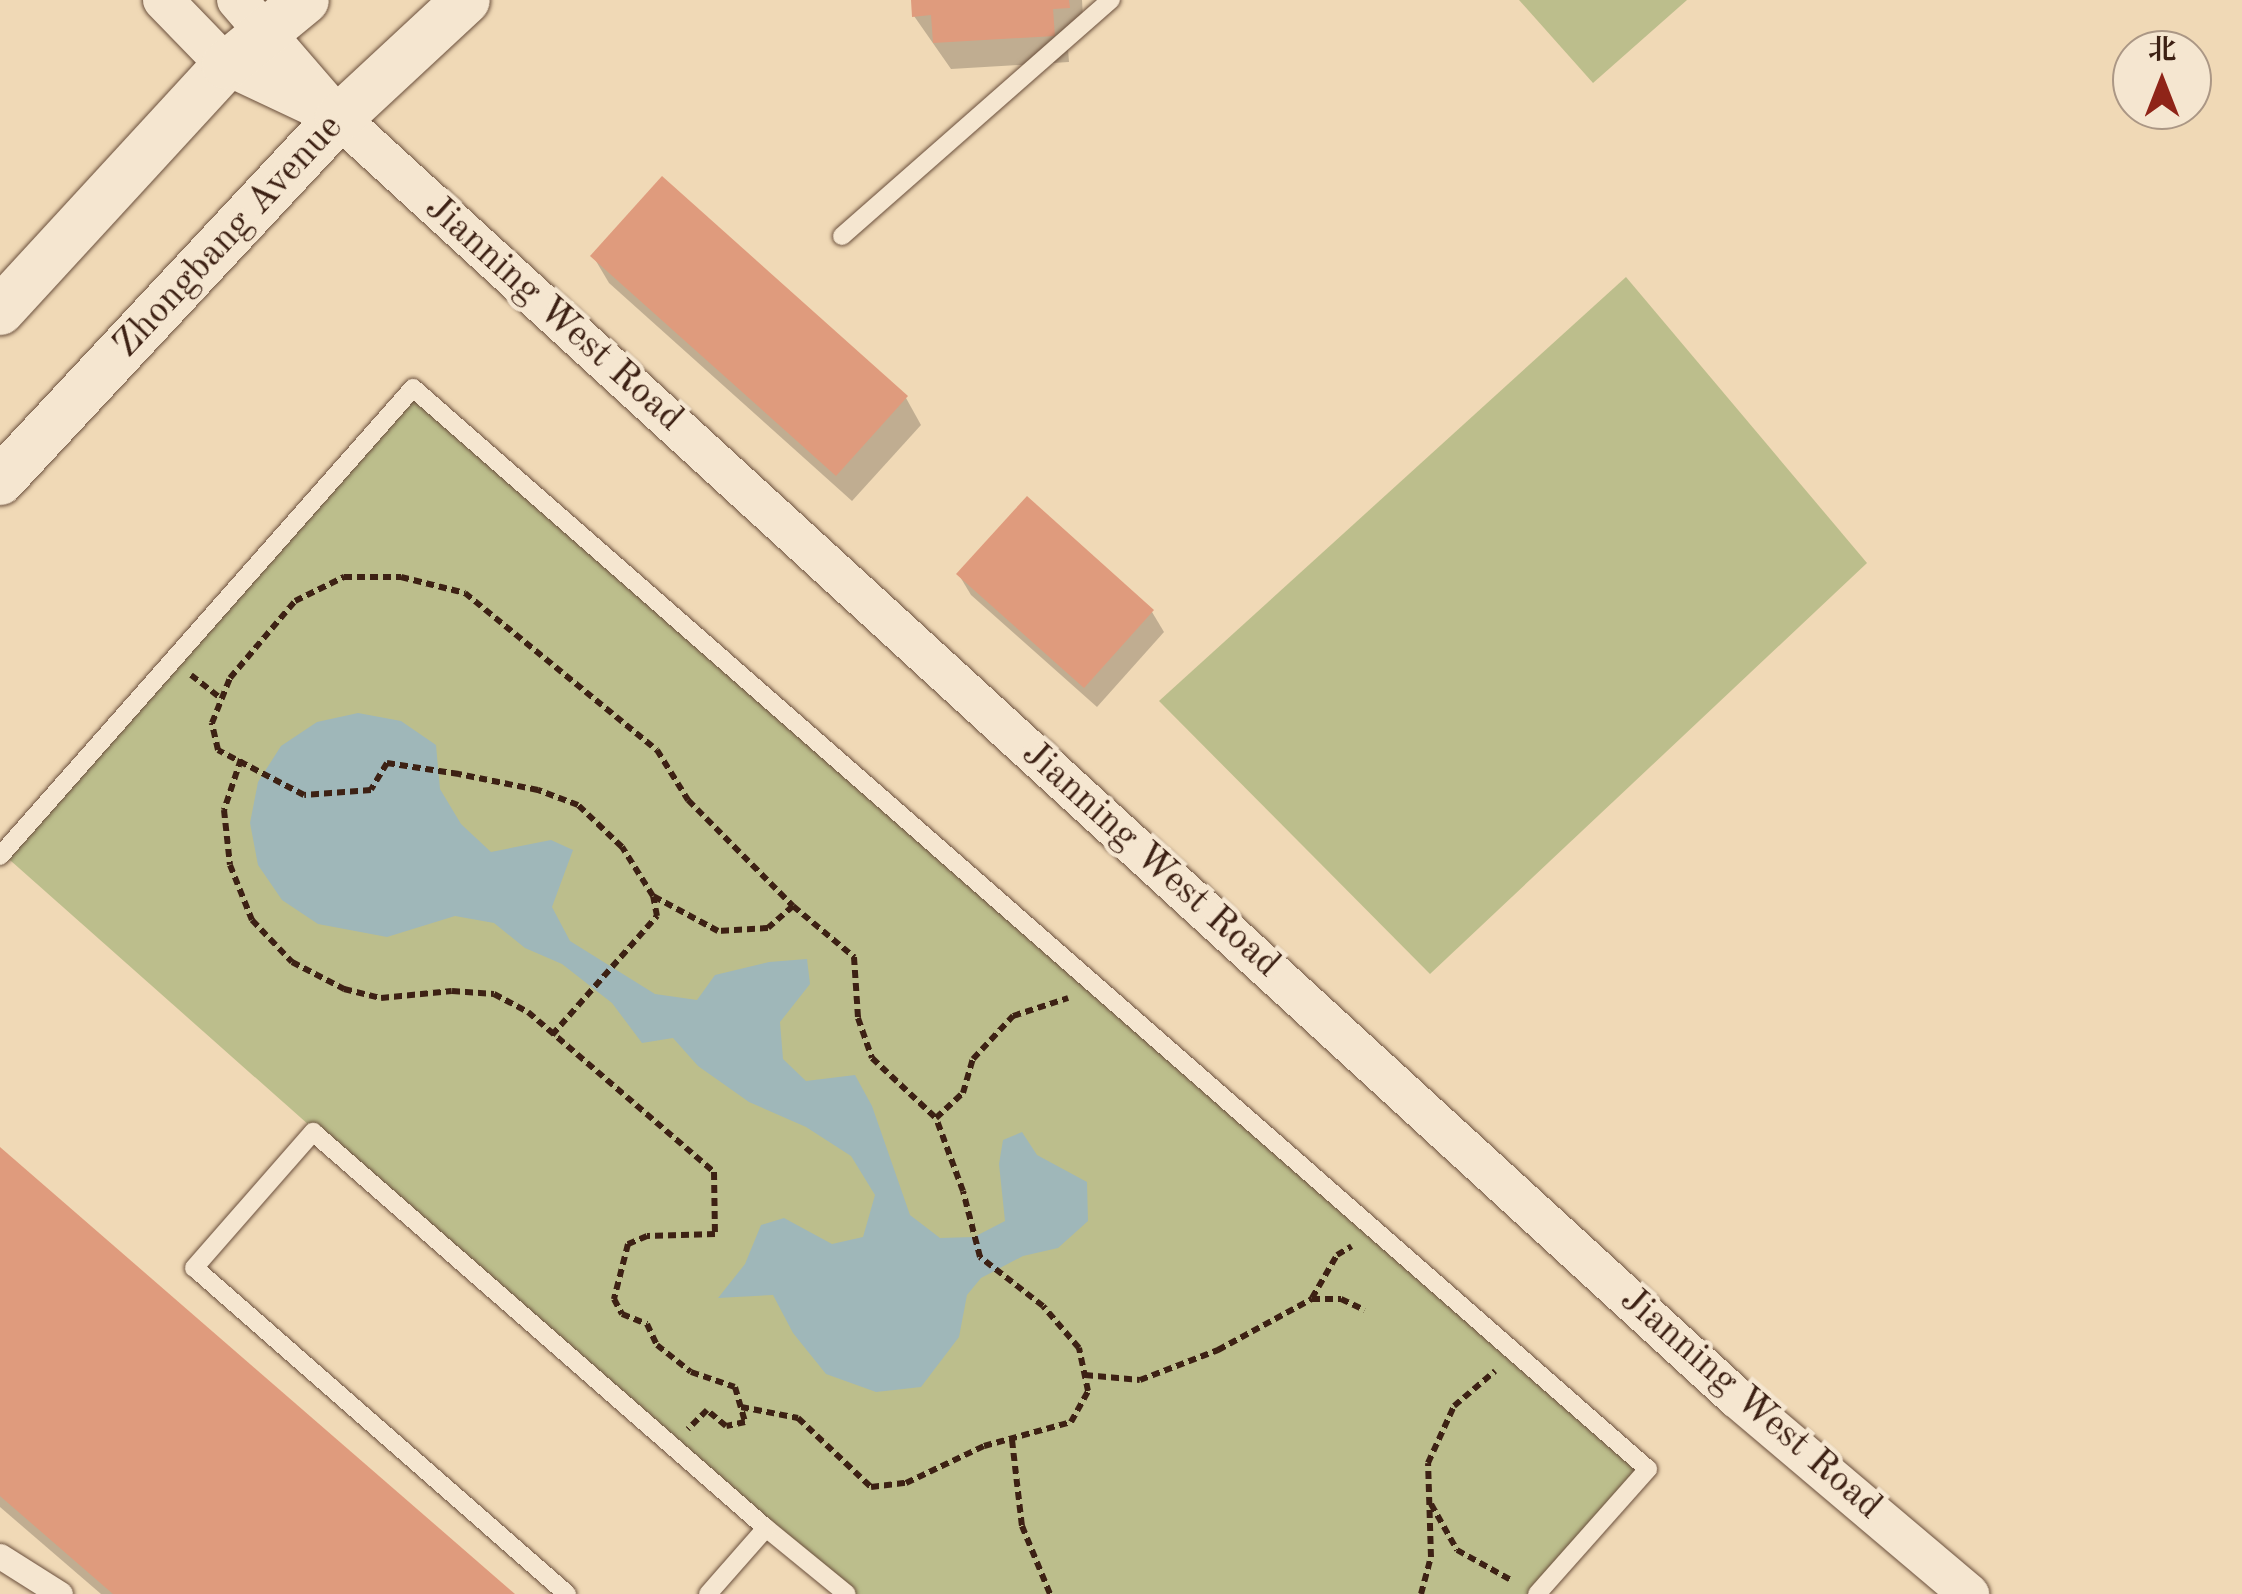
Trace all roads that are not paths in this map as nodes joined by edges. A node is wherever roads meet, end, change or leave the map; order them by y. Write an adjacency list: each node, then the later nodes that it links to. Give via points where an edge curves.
1 (163, 0): 6 (street)
2 (305, 0): 5 (main road)
3 (466, 0): 7 (main road, Zhongbang Avenue)
4 (1111, 0): 8 (lane)
5 (253, 16): 6 (main road); 7 (street)
6 (226, 65): 7 (street); 9 (main road)
7 (339, 118): 10 (main road, Zhongbang Avenue); 19 (street, Jianning West Road, via 1737,1398)
8 (842, 236)
9 (0, 311)
10 (0, 481)
11 (0, 856): 14 (lane, via 414,388 1648,1469)
12 (766, 1528): 16 (lane, via 313,1132 194,1268); 17 (lane); 18 (lane)
13 (0, 1556): 15 (street)
14 (1539, 1592)
15 (60, 1594)
16 (567, 1594)
17 (708, 1594)
18 (847, 1594)
19 (1969, 1594)

